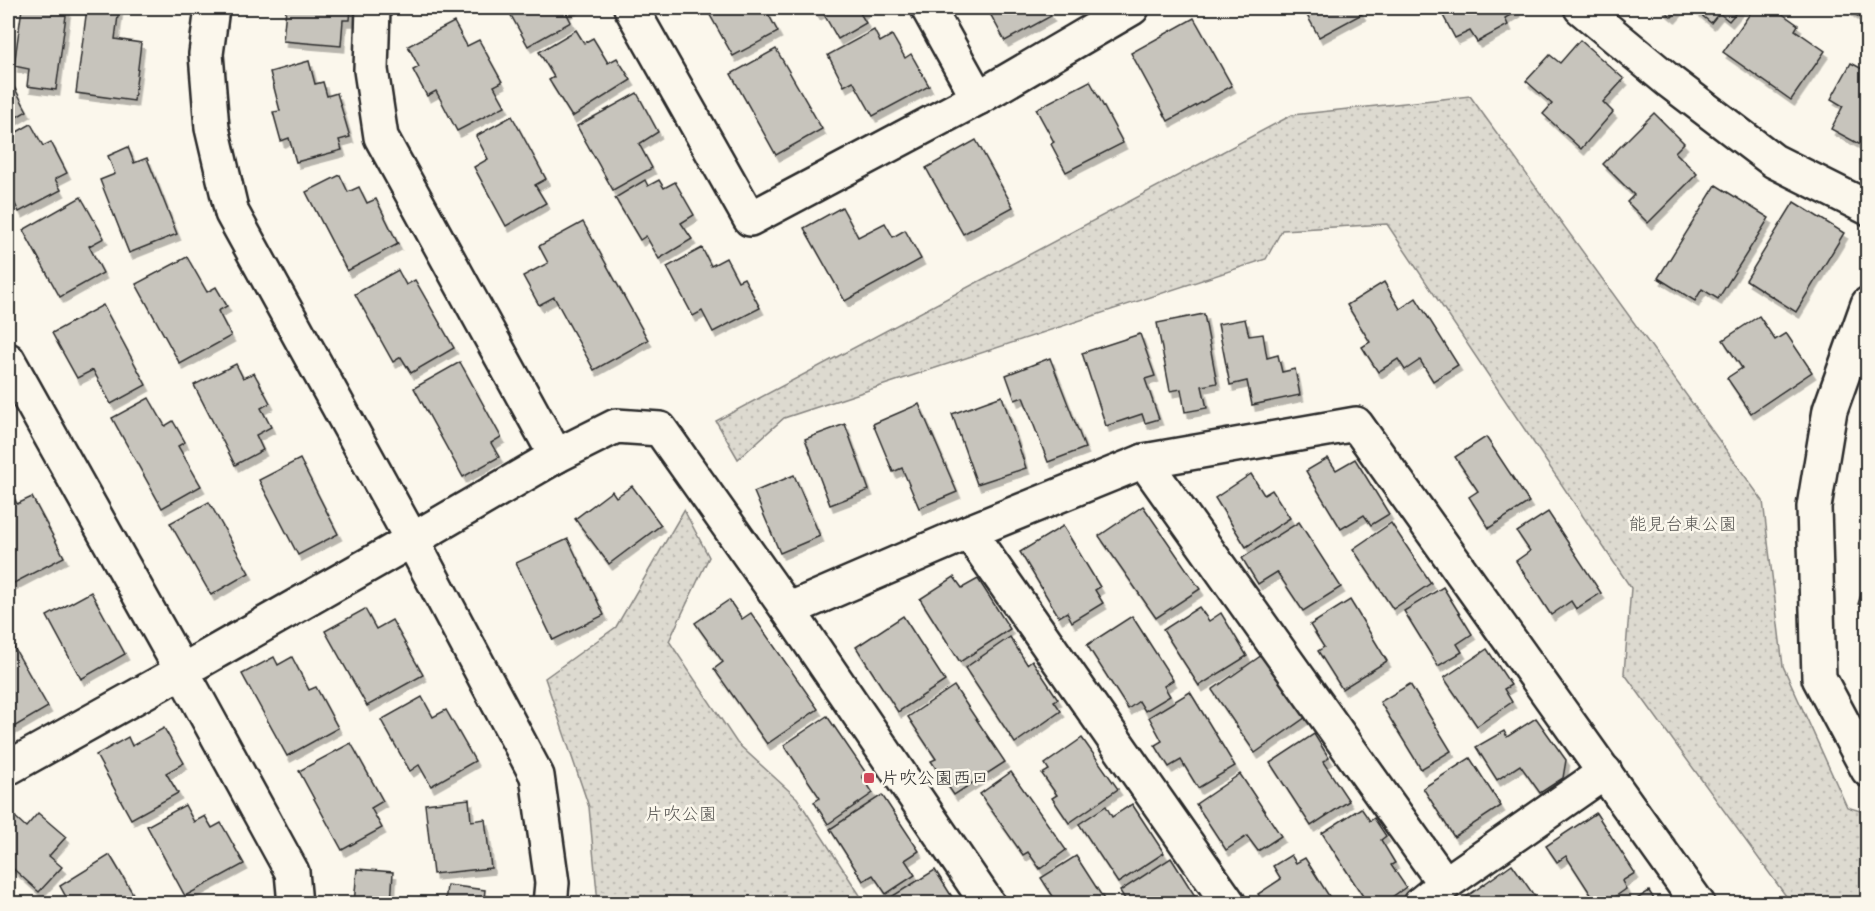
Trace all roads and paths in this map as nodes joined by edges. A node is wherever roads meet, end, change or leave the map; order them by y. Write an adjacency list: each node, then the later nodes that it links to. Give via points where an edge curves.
1 (212, 8): 14 (street, via 206,54 212,128 232,213)
2 (374, 8): 11 (street, via 370,70 381,137)
3 (631, 8): 7 (street, via 750,219)
4 (928, 8): 7 (street)
5 (1132, 8): 7 (street)
6 (1581, 8): 8 (street, via 1774,161)
7 (978, 98)
8 (1868, 208)
9 (1868, 304): 18 (street, via 1830,410 1814,507 1819,678)
10 (8, 360): 16 (street)
11 (556, 456): 14 (street); 15 (street, via 616,426 660,429)
12 (1144, 460): 13 (street); 19 (street, via 1356,424); 20 (street)
13 (969, 532): 15 (street); 24 (street)
14 (412, 540): 16 (street); 22 (street, via 537,777 552,883)
15 (788, 610): 23 (street)
16 (182, 671): 17 (street); 21 (street, via 292,872)
17 (8, 768)
18 (1868, 770)
19 (1605, 772): 20 (street); 26 (street)
20 (1445, 884): 25 (street)
21 (295, 903)
22 (550, 903)
23 (988, 903)
24 (1229, 903)
25 (1420, 903)
26 (1698, 903)

